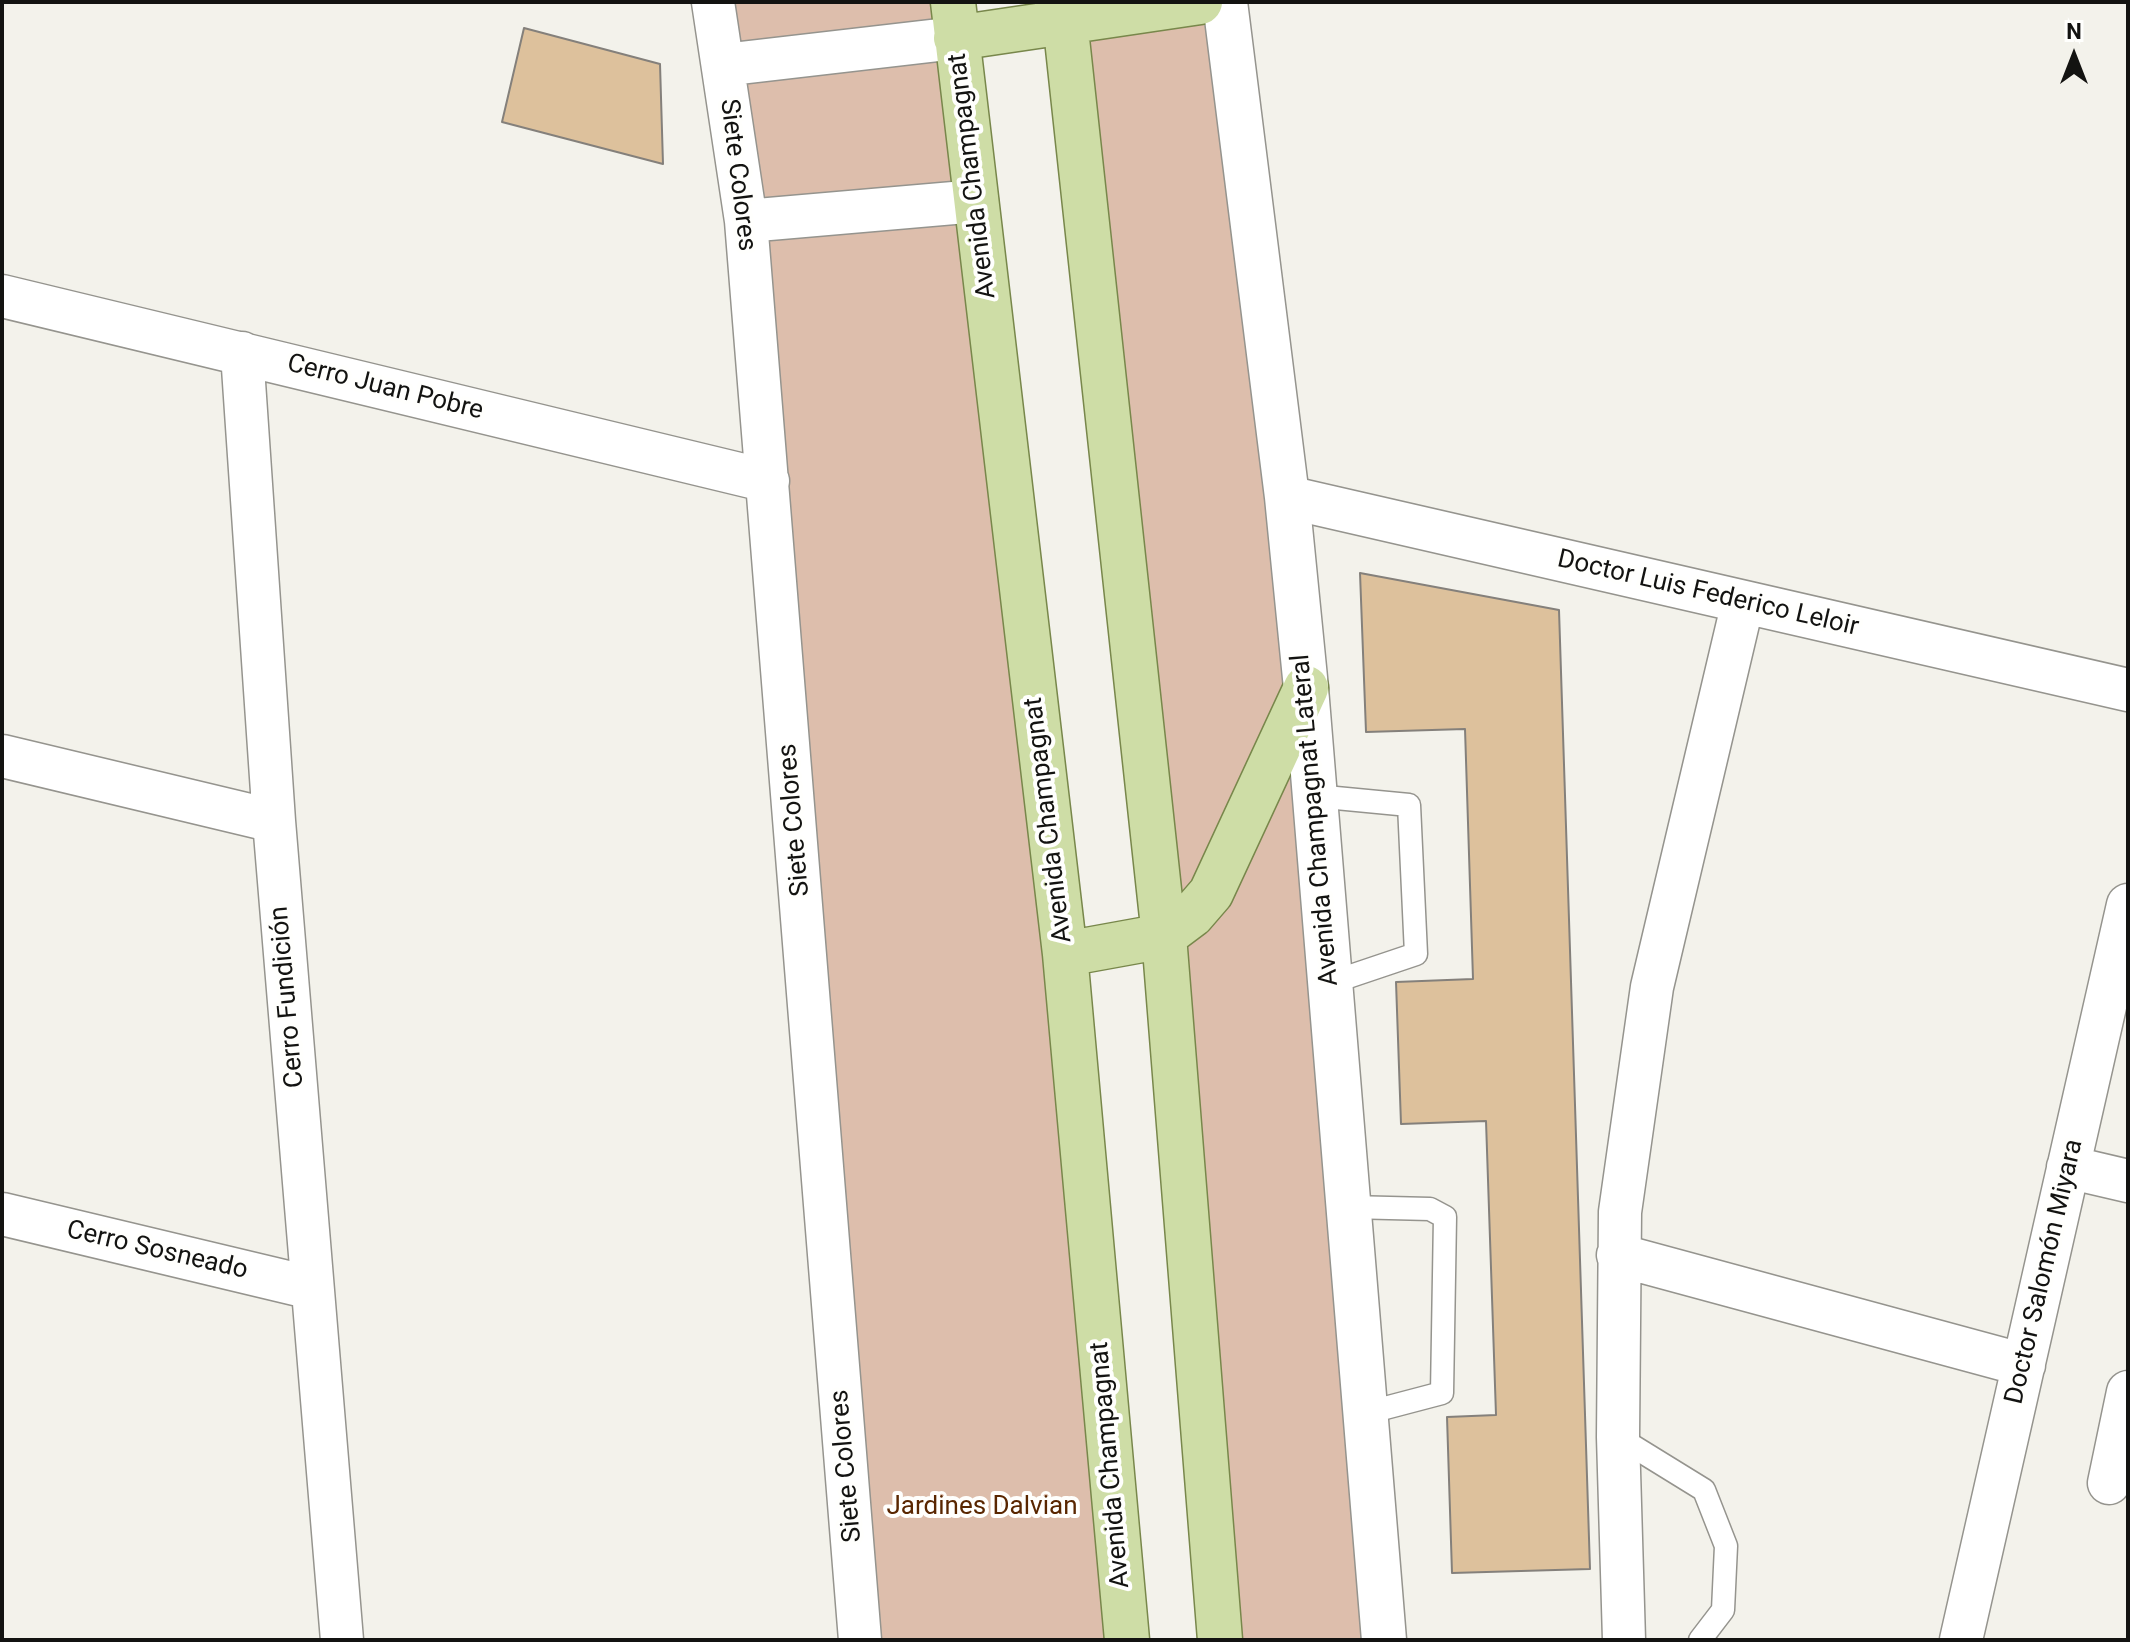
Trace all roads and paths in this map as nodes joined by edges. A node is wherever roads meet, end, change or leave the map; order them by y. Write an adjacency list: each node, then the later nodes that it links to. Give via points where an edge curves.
1 (713, 2): 6 (street, Siete Colores)
2 (1200, 2): 4 (main road)
3 (1225, 2): 12 (street, Avenida Champagnat Lateral)
4 (1064, 13): 5 (main road); 20 (main road)
5 (954, 20): 6 (street); 7 (main road, Avenida Champagnat)
6 (723, 65): 8 (street, Siete Colores)
7 (977, 201): 8 (street); 21 (main road, Avenida Champagnat)
8 (746, 221): 11 (street, Siete Colores)
9 (2, 296): 10 (street, Cerro Juan Pobre)
10 (242, 353): 11 (street, Cerro Juan Pobre); 18 (street, Cerro Fundición)
11 (768, 481): 35 (street, Siete Colores)
12 (1287, 497): 13 (street, Doctor Luis Federico Leloir); 14 (street, Avenida Champagnat Lateral)
13 (1743, 602): 15 (street, Doctor Luis Federico Leloir); 27 (street, via 1652,987)
14 (1306, 688): 17 (street, Avenida Champagnat Lateral); 20 (main road, via 1211,893)
15 (2128, 690)
16 (2, 756): 18 (street)
17 (1315, 796): 22 (street, Avenida Champagnat Lateral); 22 (lane, via 1409,805 1416,954)
18 (274, 821): 28 (street, Cerro Fundición)
19 (2128, 905): 23 (street, Doctor Salomón Miyara)
20 (1164, 936): 21 (main road); 37 (main road)
21 (1065, 954): 36 (main road, Avenida Champagnat)
22 (1330, 983): 25 (street, Avenida Champagnat Lateral)
23 (2068, 1167): 24 (street); 29 (street, Doctor Salomón Miyara)
24 (2128, 1181)
25 (1349, 1207): 31 (street, Avenida Champagnat Lateral); 31 (lane, via 1430,1209 1445,1217 1442,1393)
26 (2, 1214): 28 (street, Cerro Sosneado)
27 (1618, 1255): 29 (street); 32 (street)
28 (312, 1288): 34 (street, Cerro Fundición)
29 (2024, 1365): 41 (street, Doctor Salomón Miyara)
30 (2128, 1392): 33 (street)
31 (1366, 1413): 38 (street, Avenida Champagnat Lateral)
32 (1618, 1437): 39 (street); 40 (lane, via 1704,1490 1726,1546 1723,1610)
33 (2109, 1483)
34 (342, 1640)
35 (860, 1640)
36 (1127, 1640)
37 (1220, 1640)
38 (1384, 1640)
39 (1624, 1640)
40 (1700, 1640)
41 (1961, 1640)

